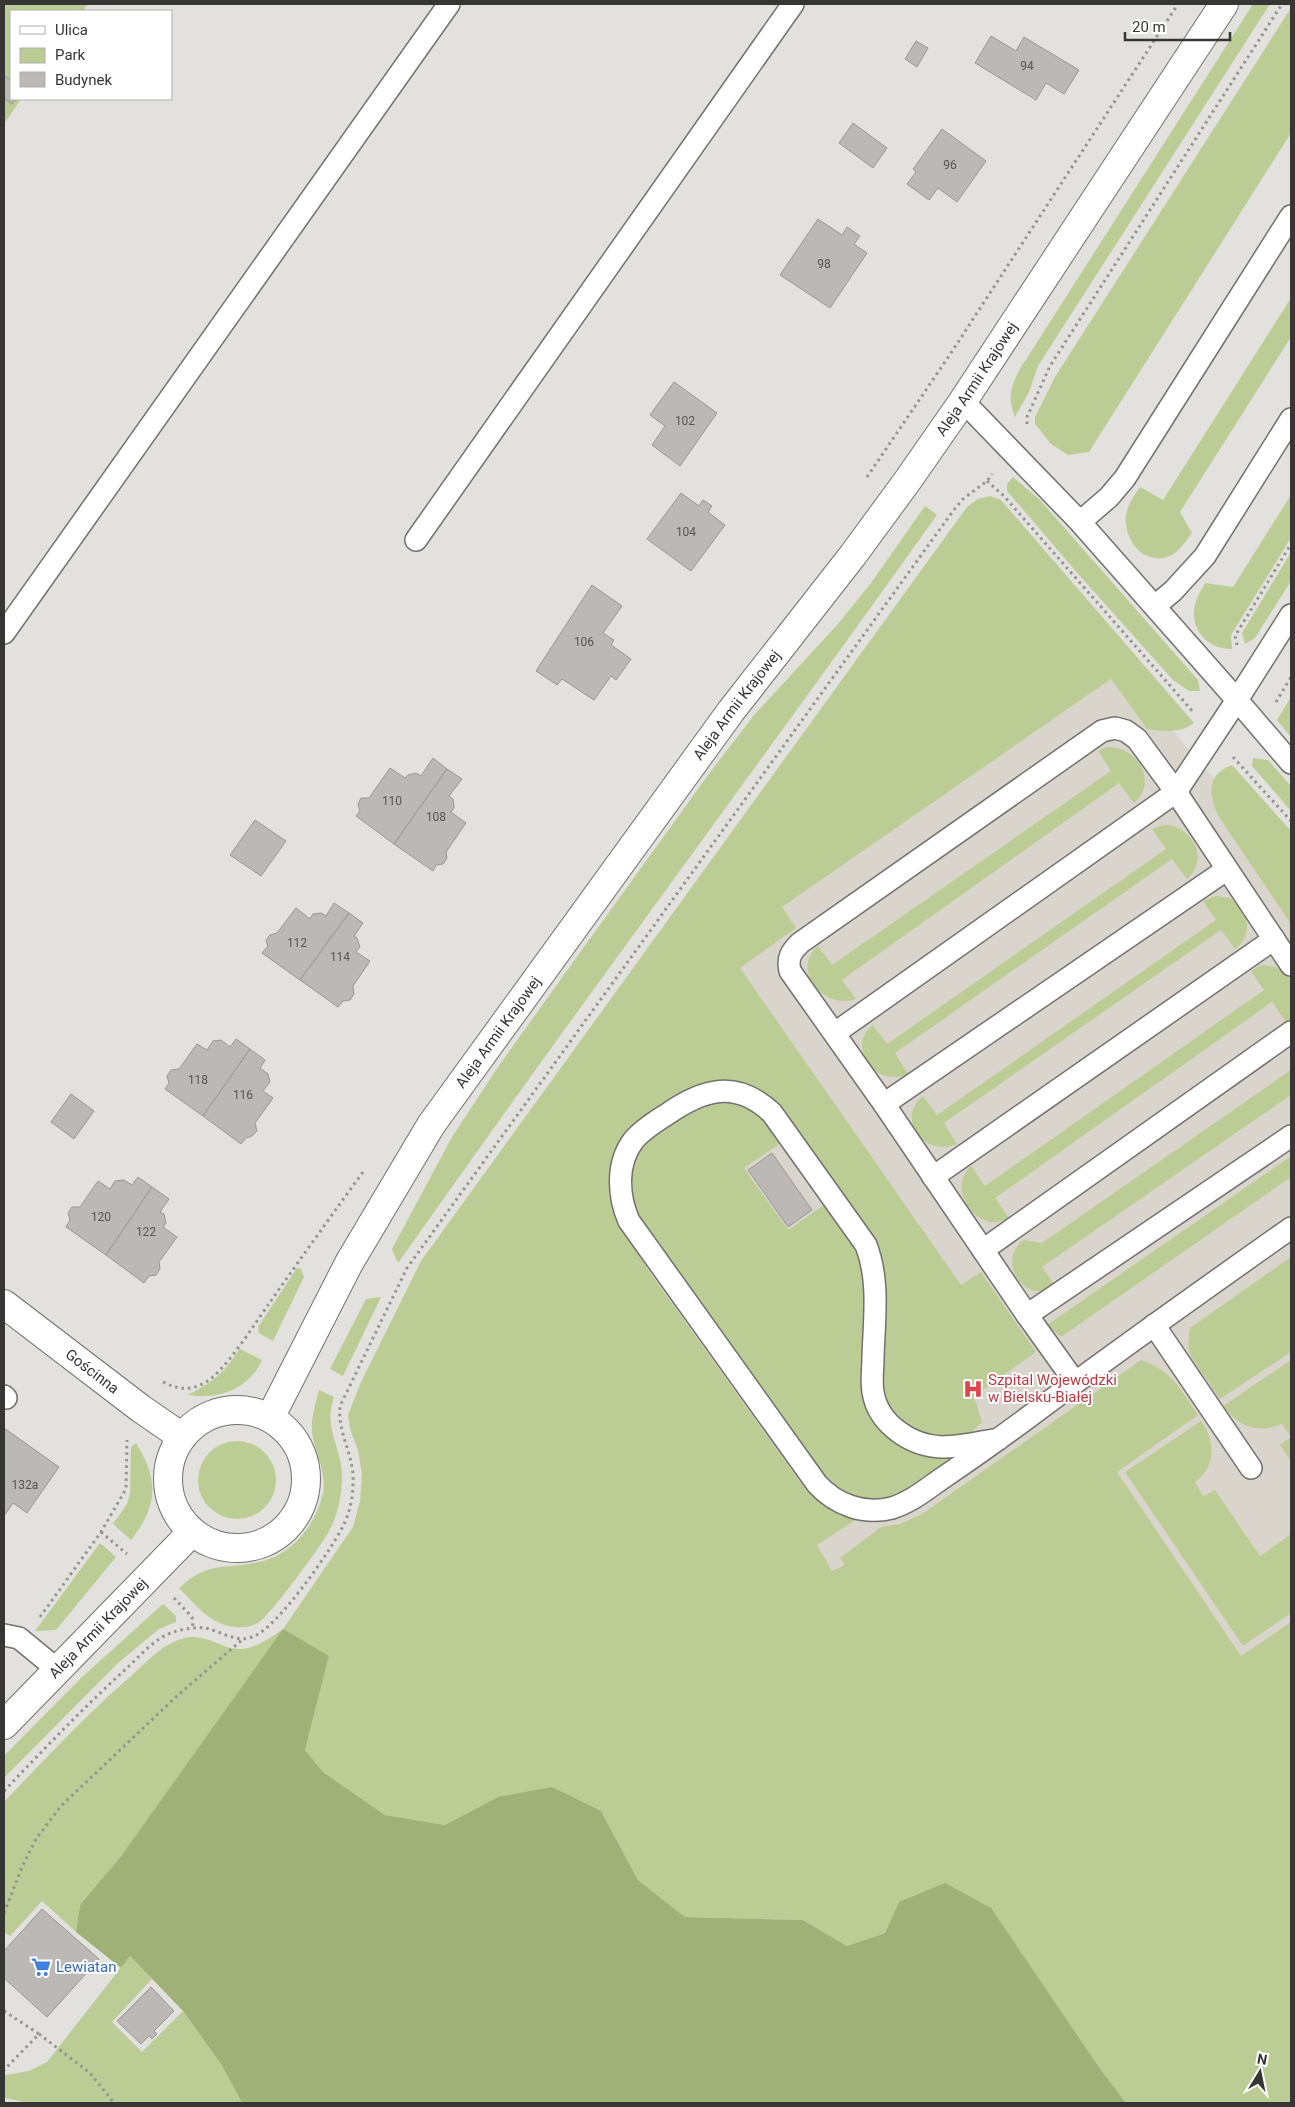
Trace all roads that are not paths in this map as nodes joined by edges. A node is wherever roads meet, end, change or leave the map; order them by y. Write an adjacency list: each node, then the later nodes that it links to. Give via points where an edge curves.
1 (449, 4): 11 (lane)
2 (794, 4): 8 (lane)
3 (1224, 4): 5 (street, Aleja Armii Krajowej)
4 (1291, 216): 7 (lane, via 1125,478)
5 (963, 401): 7 (lane); 29 (street, Aleja Armii Krajowej, via 853,555 731,711 431,1124 349,1263)
6 (1291, 419): 9 (lane, via 1204,556 1179,586)
7 (1080, 522): 9 (lane)
8 (416, 540)
9 (1155, 606): 12 (lane)
10 (1291, 615): 12 (lane)
11 (4, 633)
12 (1237, 700): 13 (lane); 14 (lane)
13 (1291, 763)
14 (1176, 792): 15 (lane); 19 (lane); 19 (lane, via 1137,739 1115,728 1102,730 808,937 791,952 788,961 790,971)
15 (1226, 870): 16 (lane); 20 (lane)
16 (1274, 939): 17 (lane); 22 (lane)
17 (1291, 966)
18 (1291, 1032): 24 (lane)
19 (835, 1033): 20 (lane)
20 (884, 1104): 22 (lane)
21 (1291, 1136): 26 (lane)
22 (933, 1177): 24 (lane)
23 (1291, 1228): 27 (lane)
24 (983, 1250): 26 (lane)
25 (4, 1304): 30 (street, Gościnna)
26 (1027, 1315): 28 (lane)
27 (1154, 1324): 28 (lane); 32 (lane)
28 (1075, 1382): 31 (lane)
29 (270, 1418): 30 (street, via 252,1411 232,1410 213,1414 196,1423); 33 (street, via 287,1431 299,1448 306,1468 306,1489 300,1510 271,1540 251,1547 230,1548)
30 (182, 1437): 33 (street, via 168,1468 168,1486 180,1519)
31 (999, 1439): 31 (lane, via 940,1447 911,1439 882,1416 873,1392 876,1284 866,1245 763,1104 738,1093 710,1092 679,1105 633,1141 626,1153 620,1180 622,1207 629,1221 826,1494 858,1508 878,1510 907,1503)
32 (1251, 1468)
33 (192, 1532): 35 (street, Aleja Armii Krajowej)
34 (13, 1638): 35 (lane)
35 (58, 1670): 36 (street, Aleja Armii Krajowej)
36 (4, 1725)

